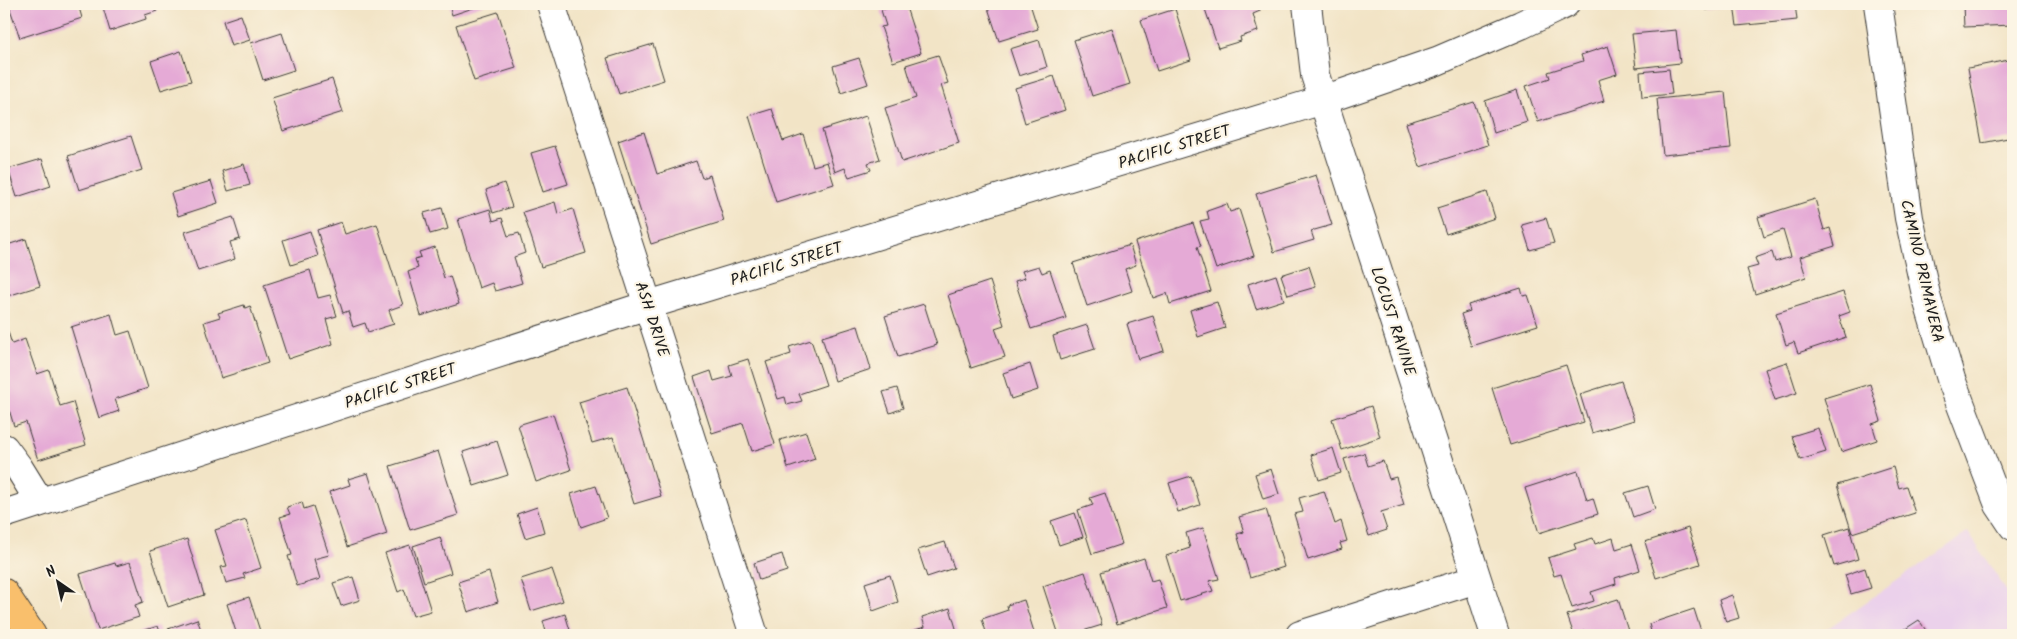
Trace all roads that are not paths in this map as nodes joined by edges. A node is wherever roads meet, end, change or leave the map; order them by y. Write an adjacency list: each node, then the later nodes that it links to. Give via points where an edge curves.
1 (551, 4): 6 (street, ASH DRIVE)
2 (1307, 4): 5 (street, LOCUST RAVINE, via 1315,75)
3 (1564, 4): 5 (street, PACIFIC STREET, via 1437,60)
4 (1878, 4): 10 (street, CAMINO PRIMAVERA, via 1909,218 1927,299 1950,379 1999,505)
5 (1323, 100): 6 (street, PACIFIC STREET); 11 (street, LOCUST RAVINE)
6 (648, 305): 8 (street, PACIFIC STREET); 14 (street, ASH DRIVE)
7 (4, 448): 8 (street)
8 (40, 502): 9 (street, PACIFIC STREET)
9 (4, 514)
10 (2013, 526)
11 (1477, 578): 15 (street); 16 (street, LOCUST RAVINE)
12 (4, 593): 13 (main road)
13 (32, 635)
14 (754, 635)
15 (1300, 635)
16 (1495, 635)

